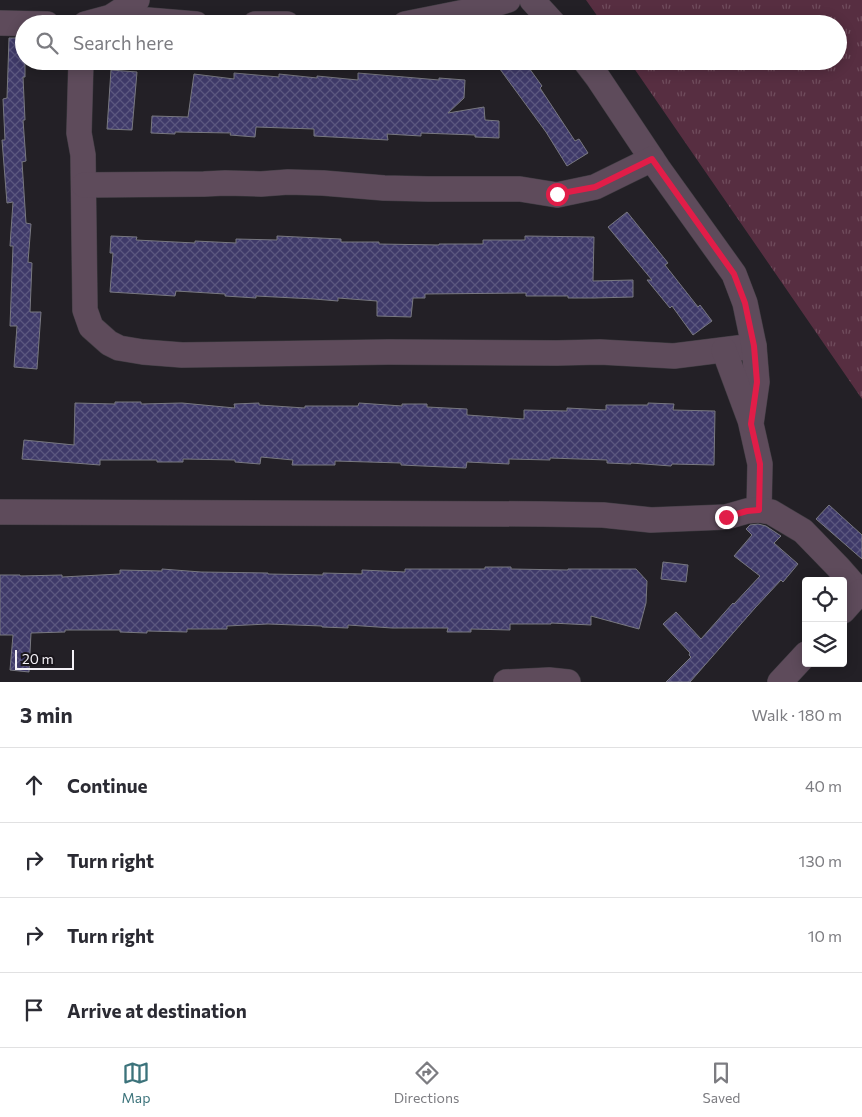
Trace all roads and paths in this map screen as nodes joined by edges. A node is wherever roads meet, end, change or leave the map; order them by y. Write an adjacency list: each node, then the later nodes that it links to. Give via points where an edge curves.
1 (137, 0): 4 (street)
2 (508, 0): 5 (street)
3 (532, 0): 6 (street)
4 (114, 15)
5 (450, 15)
6 (546, 15)
7 (0, 23): 8 (street)
8 (15, 23)
9 (81, 70): 12 (street, via 78,133)
10 (592, 70): 11 (street)
11 (652, 159): 12 (street, via 595,187 557,194 520,189 428,190 288,182); 13 (street, via 734,274 745,303)
12 (84, 185): 14 (street, via 85,310 91,327 108,343 119,348 182,355 600,352 674,356)
13 (754, 346): 14 (street); 15 (street, via 757,382)
14 (724, 350): 15 (street)
15 (751, 424): 16 (street, via 760,464)
16 (759, 510): 17 (street, via 726,517 651,520 603,515); 18 (street, via 771,512 803,531)
17 (0, 512)
18 (861, 593): 19 (street)
19 (847, 607)
20 (802, 658): 23 (street)
21 (506, 682): 22 (street)
22 (568, 682)
23 (780, 682)

